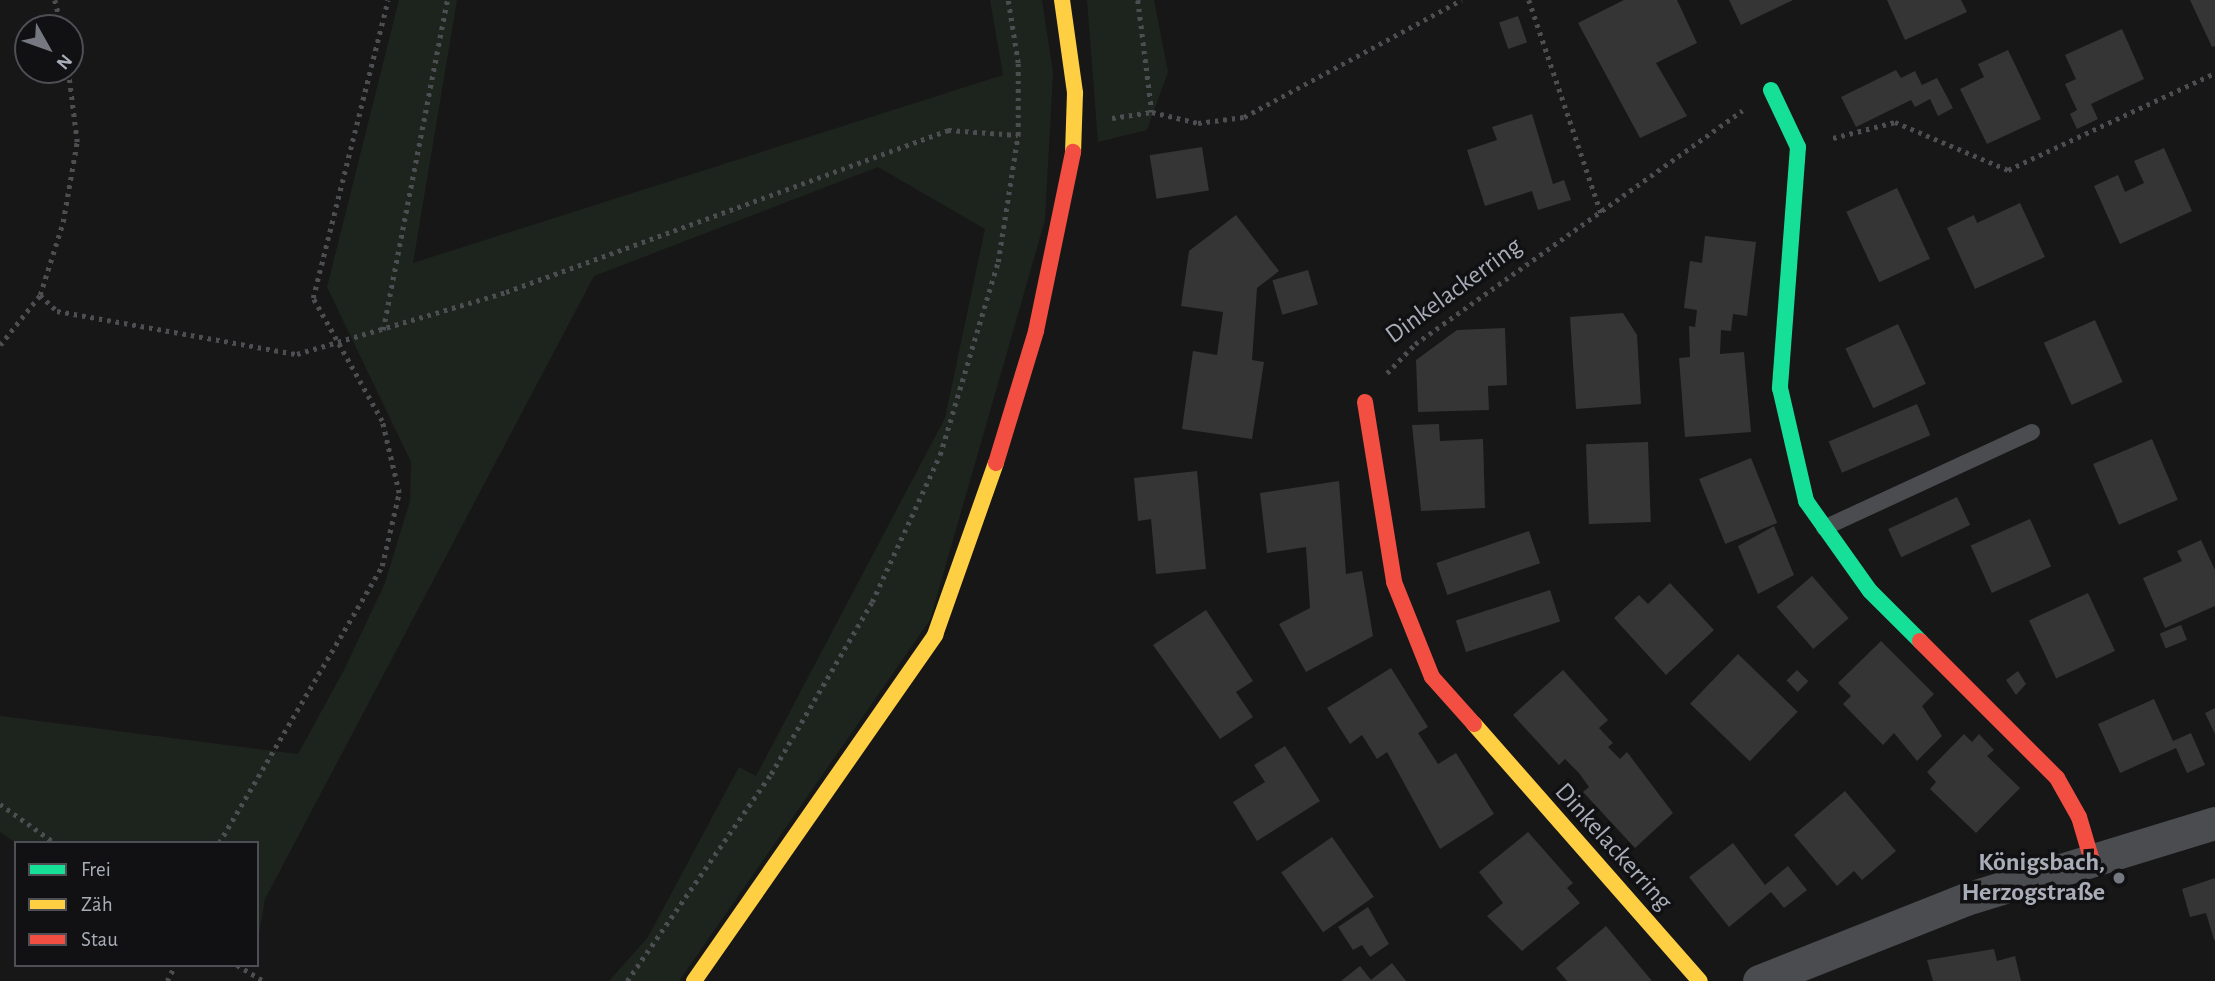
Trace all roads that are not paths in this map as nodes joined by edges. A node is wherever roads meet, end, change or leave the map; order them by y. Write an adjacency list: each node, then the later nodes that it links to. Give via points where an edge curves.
1 (1062, 0): 8 (street, via 1076,124 1072,176 1036,331 998,464 935,635)
2 (1771, 90): 5 (street, via 1798,147 1780,388 1795,469)
3 (1365, 402): 9 (street, Dinkelackerring, via 1394,582 1432,677)
4 (2032, 432): 5 (lane)
5 (1821, 530): 7 (street, via 1870,591 2057,778 2079,817)
6 (2215, 823): 7 (street)
7 (2092, 861): 10 (street, via 1966,899)
8 (694, 981)
9 (1700, 981)
10 (1759, 981)

